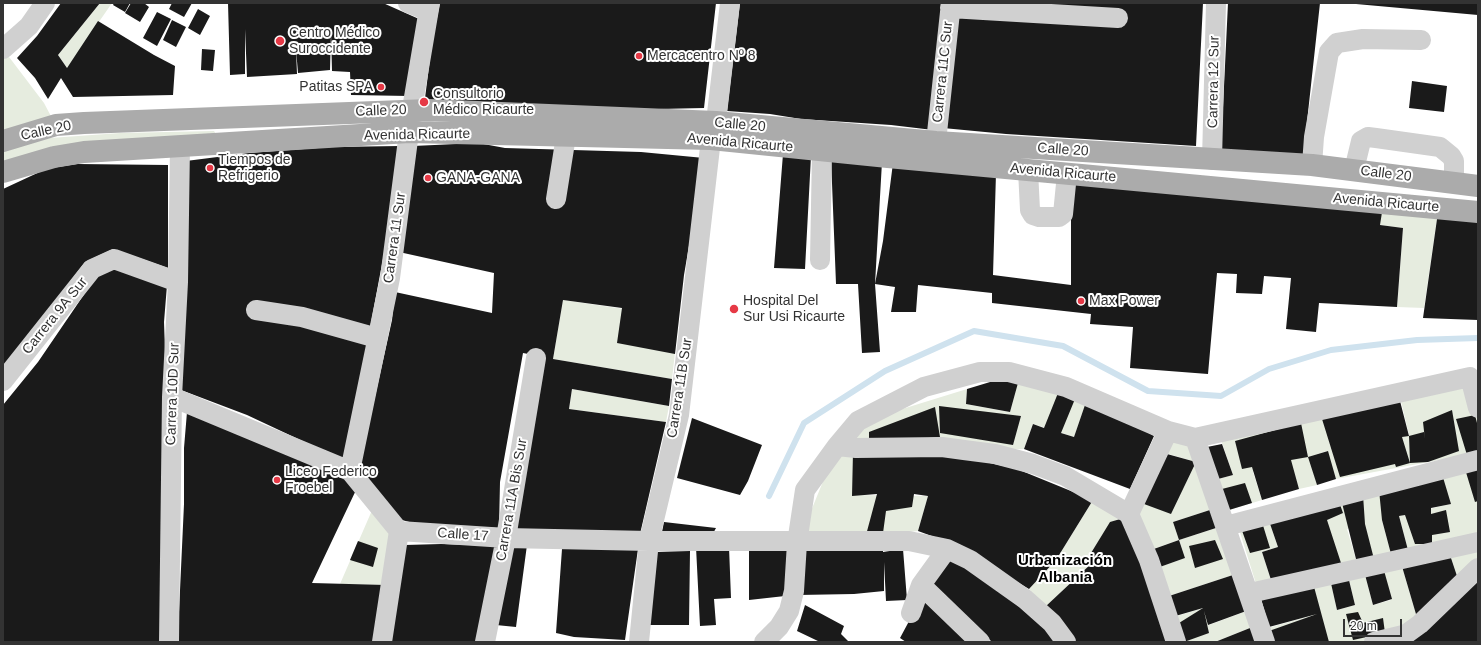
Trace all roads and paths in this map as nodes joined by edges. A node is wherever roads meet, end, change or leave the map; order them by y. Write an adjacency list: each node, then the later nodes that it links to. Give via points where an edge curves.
1 (45, 3): 9 (street, via 29,26)
2 (408, 3): 6 (street)
3 (730, 3): 11 (street, Carrera 11B Sur)
4 (1216, 3): 18 (street, Carrera 12 Sur)
5 (950, 5): 7 (street); 15 (street, Carrera 11C Sur)
6 (429, 7): 10 (street, Carrera 11 Sur)
7 (1118, 18)
8 (1421, 40): 19 (street, via 1362,39 1337,43 1329,52 1314,137)
9 (3, 49)
10 (412, 109): 11 (main road, Calle 20); 12 (street, Carrera 11 Sur); 14 (main road, Calle 20, via 84,123 56,126)
11 (714, 131): 13 (main road, Avenida Ricaurte); 15 (main road, Calle 20); 17 (main road, Avenida Ricaurte); 45 (street, Carrera 11B Sur, via 679,415)
12 (409, 132): 13 (main road, Avenida Ricaurte); 16 (main road, Avenida Ricaurte); 31 (street, Carrera 11 Sur, via 390,278)
13 (566, 136): 26 (street)
14 (3, 141)
15 (936, 142): 18 (main road, Calle 20)
16 (180, 146): 22 (main road, Avenida Ricaurte, via 84,152 54,157); 29 (street, Carrera 10D Sur)
17 (822, 151): 20 (main road, Avenida Ricaurte); 28 (street)
18 (1212, 160): 19 (main road, Calle 20)
19 (1312, 165): 21 (main road, Calle 20)
20 (1028, 170): 23 (main road, Avenida Ricaurte); 23 (street, via 1030,210 1033,215 1039,217 1059,217 1063,214)
21 (1354, 170): 24 (main road, Calle 20); 24 (street, via 1360,141 1368,137 1376,138 1440,147 1454,161)
22 (3, 172)
23 (1068, 174): 27 (main road, Avenida Ricaurte)
24 (1454, 183): 25 (main road, Calle 20)
25 (1478, 186)
26 (556, 199)
27 (1478, 212)
28 (820, 260)
29 (178, 282): 33 (street, Carrera 9A Sur, via 114,259 92,269); 34 (street, Carrera 10D Sur)
30 (256, 310): 31 (street, via 302,317)
31 (377, 338): 40 (street, Carrera 11 Sur)
32 (536, 358): 44 (street, Carrera 11A Bis Sur)
33 (3, 381)
34 (172, 397): 40 (street); 55 (street, Carrera 10D Sur)
35 (1478, 408): 37 (street, via 1470,377)
36 (1168, 431): 37 (street); 38 (street, via 1066,387 1009,372 980,372 917,390 858,421); 41 (street)
37 (1195, 438): 42 (street)
38 (837, 446): 41 (street, via 942,447 995,454 1065,476); 47 (street, via 805,490)
39 (1478, 460): 42 (street)
40 (350, 471): 43 (street)
41 (1129, 514): 61 (street, via 1149,560)
42 (1226, 526): 51 (street)
43 (399, 531): 44 (street, Calle 17); 56 (street)
44 (506, 538): 45 (street, Calle 17); 57 (street, Carrera 11A Bis Sur)
45 (649, 541): 47 (street, Calle 17); 54 (street, Carrera 11B Sur)
46 (1478, 542): 51 (street)
47 (797, 543): 48 (street, Calle 17, via 909,541); 58 (street, via 790,611)
48 (947, 549): 50 (street); 60 (street, Calle 17, via 970,560 1025,599 1052,623)
49 (1478, 568): 53 (street, via 1420,624)
50 (921, 585): 52 (street); 59 (street)
51 (1250, 593): 62 (street)
52 (911, 613)
53 (1399, 638): 63 (street)
54 (640, 639)
55 (168, 642)
56 (382, 642)
57 (485, 642)
58 (764, 642)
59 (980, 642)
60 (1066, 642)
61 (1176, 642)
62 (1266, 642)
63 (1374, 642)

